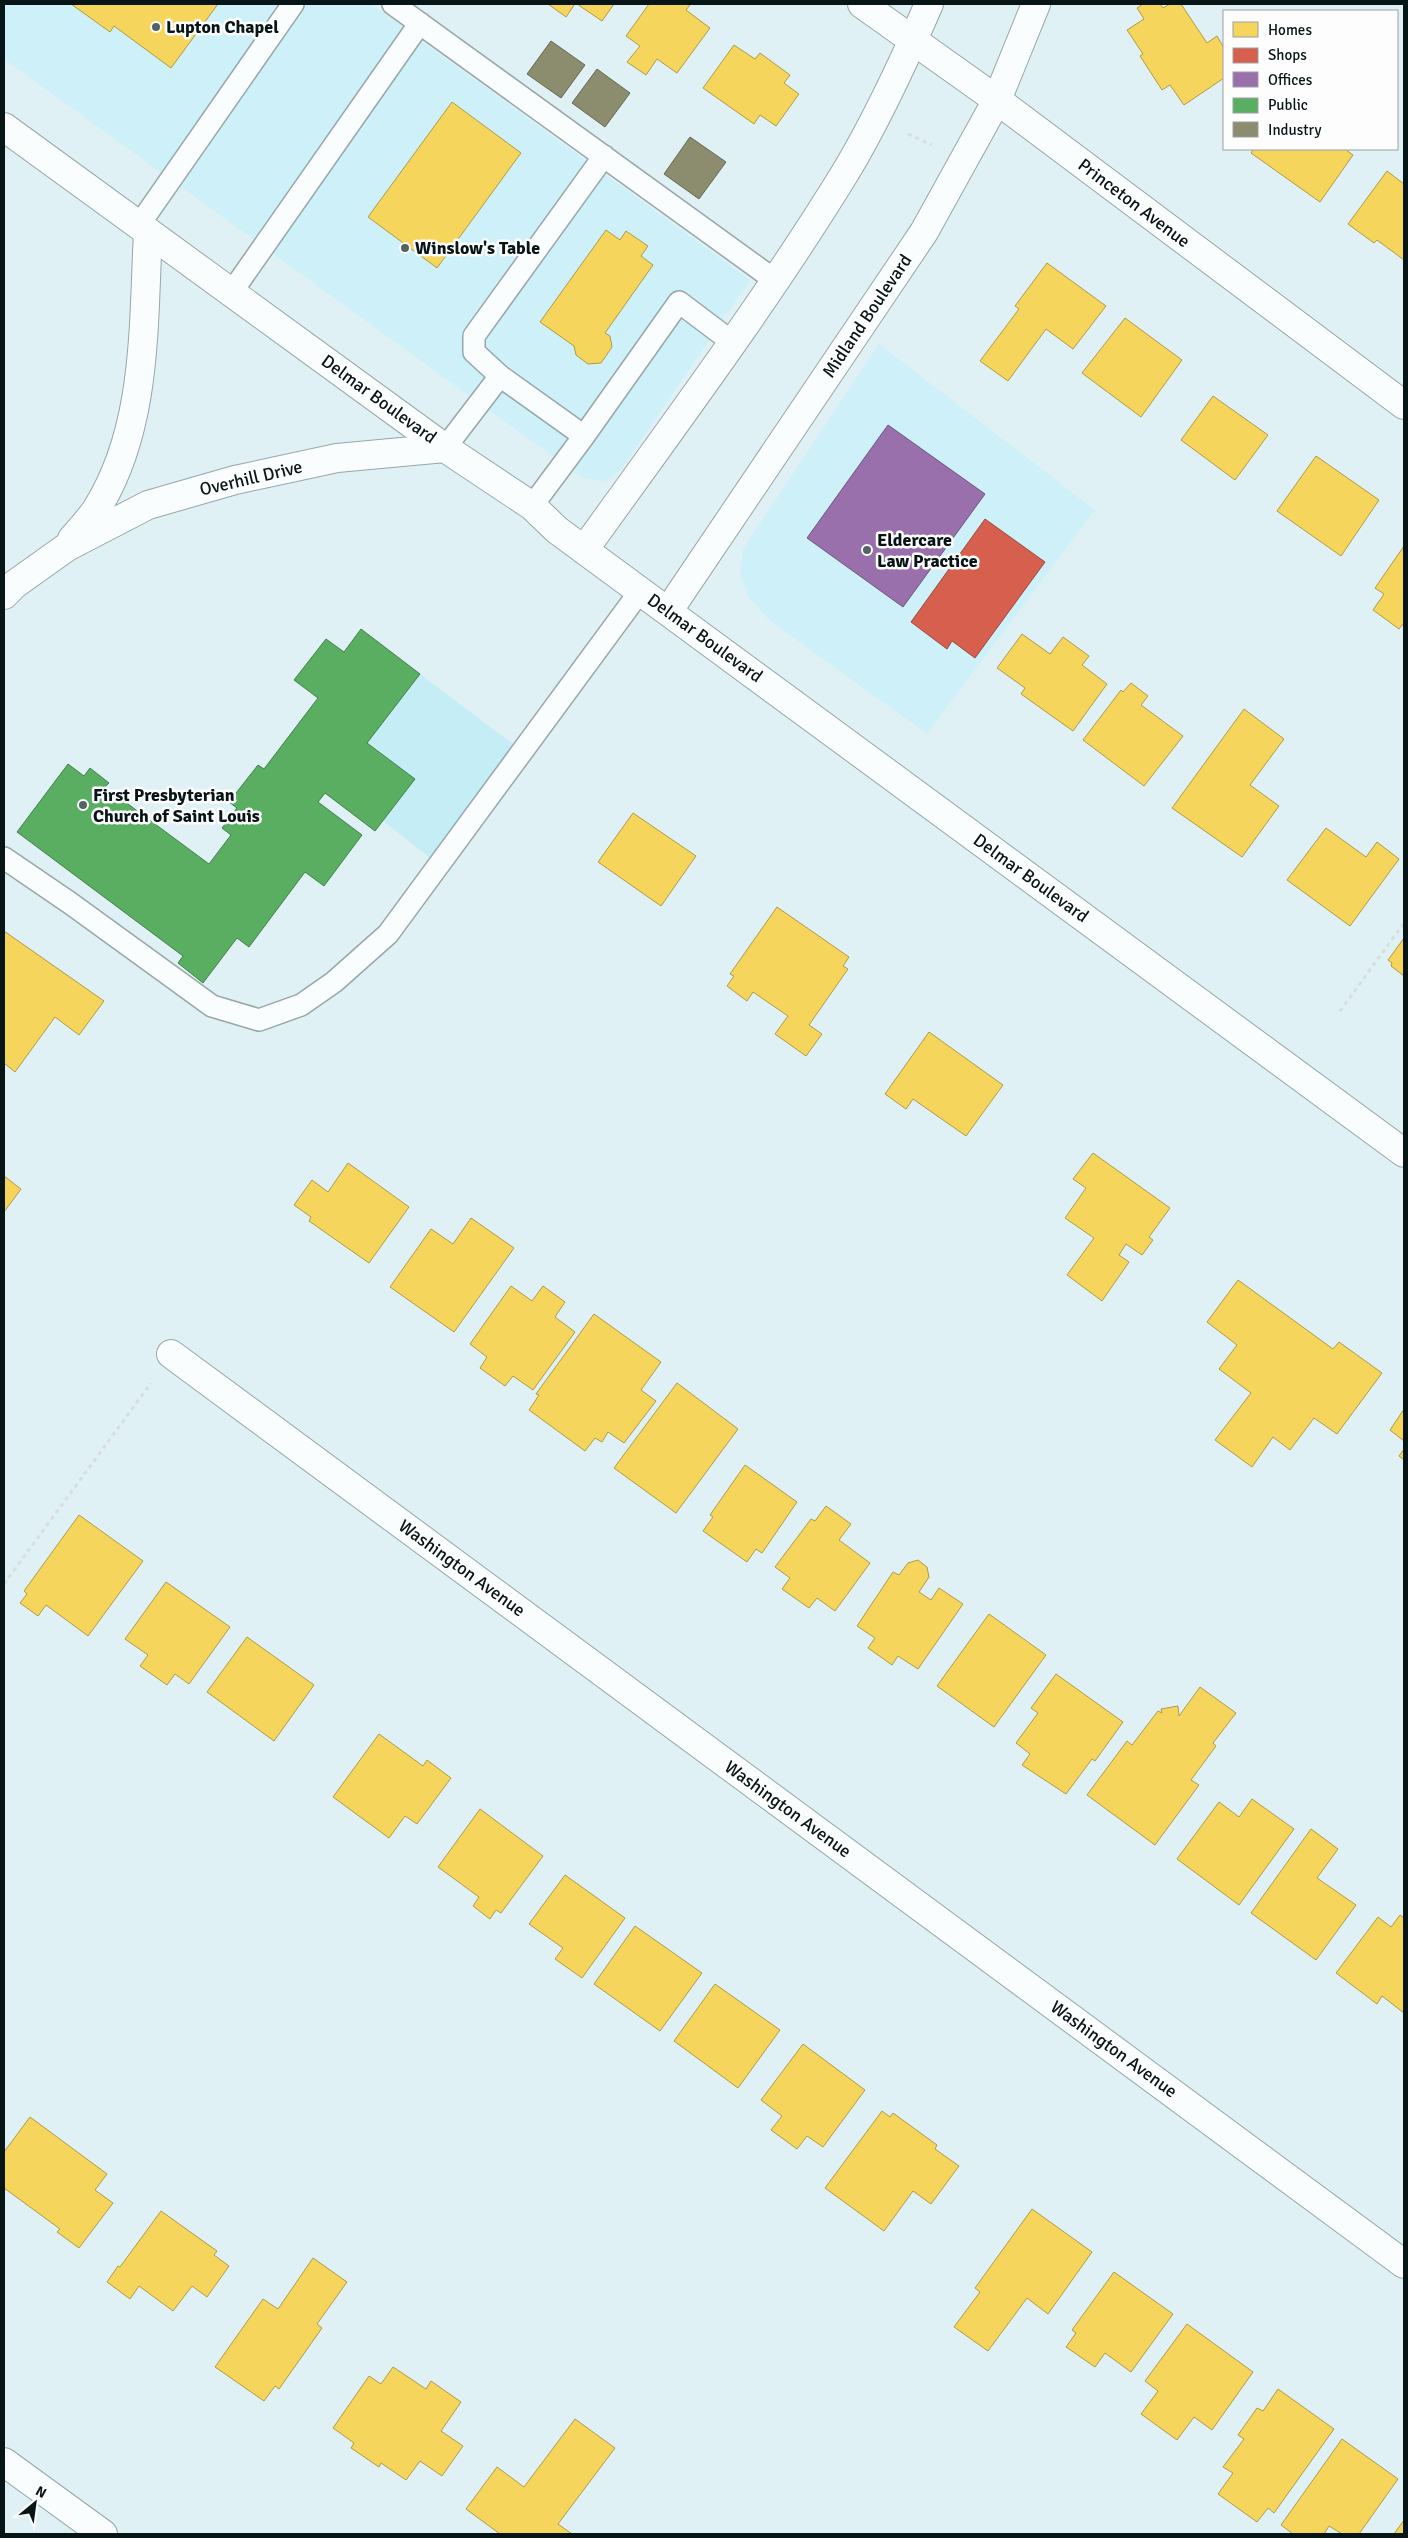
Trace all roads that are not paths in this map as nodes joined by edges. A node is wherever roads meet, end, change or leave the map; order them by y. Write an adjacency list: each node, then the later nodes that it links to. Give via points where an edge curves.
1 (293, 4): 11 (lane)
2 (392, 4): 6 (lane)
3 (862, 4): 7 (street, Princeton Avenue)
4 (929, 4): 7 (street)
5 (1036, 4): 8 (street, Midland Boulevard)
6 (420, 24): 10 (lane); 13 (lane)
7 (913, 41): 8 (street, Princeton Avenue); 12 (street, via 846,171)
8 (997, 100): 16 (street, Princeton Avenue); 24 (street, Midland Boulevard, via 924,232)
9 (4, 127): 11 (street, Delmar Boulevard)
10 (604, 156): 12 (lane); 15 (lane, via 474,336 474,352)
11 (144, 229): 13 (street, Delmar Boulevard); 20 (street, Overhill Drive, via 142,345 135,408 119,461 96,509)
12 (776, 281): 14 (street)
13 (231, 293): 18 (street, Delmar Boulevard)
14 (732, 342): 17 (lane, via 679,302); 21 (street)
15 (500, 376): 17 (lane); 18 (lane)
16 (1404, 405)
17 (584, 436): 19 (lane)
18 (446, 448): 19 (street, Delmar Boulevard); 20 (street, Overhill Drive, via 337,458 235,480 148,505)
19 (532, 506): 21 (street, Delmar Boulevard)
20 (66, 546): 23 (street, Overhill Drive)
21 (584, 550): 22 (street, Delmar Boulevard)
22 (641, 590): 24 (street, Delmar Boulevard); 25 (lane, via 388,934 334,982 301,1005 259,1020 212,1006)
23 (4, 595)
24 (669, 610): 26 (street, Delmar Boulevard)
25 (4, 858)
26 (1404, 1153)
27 (172, 1354): 28 (street, Washington Avenue)
28 (1404, 2264)
29 (4, 2462): 30 (street)
30 (103, 2534)

